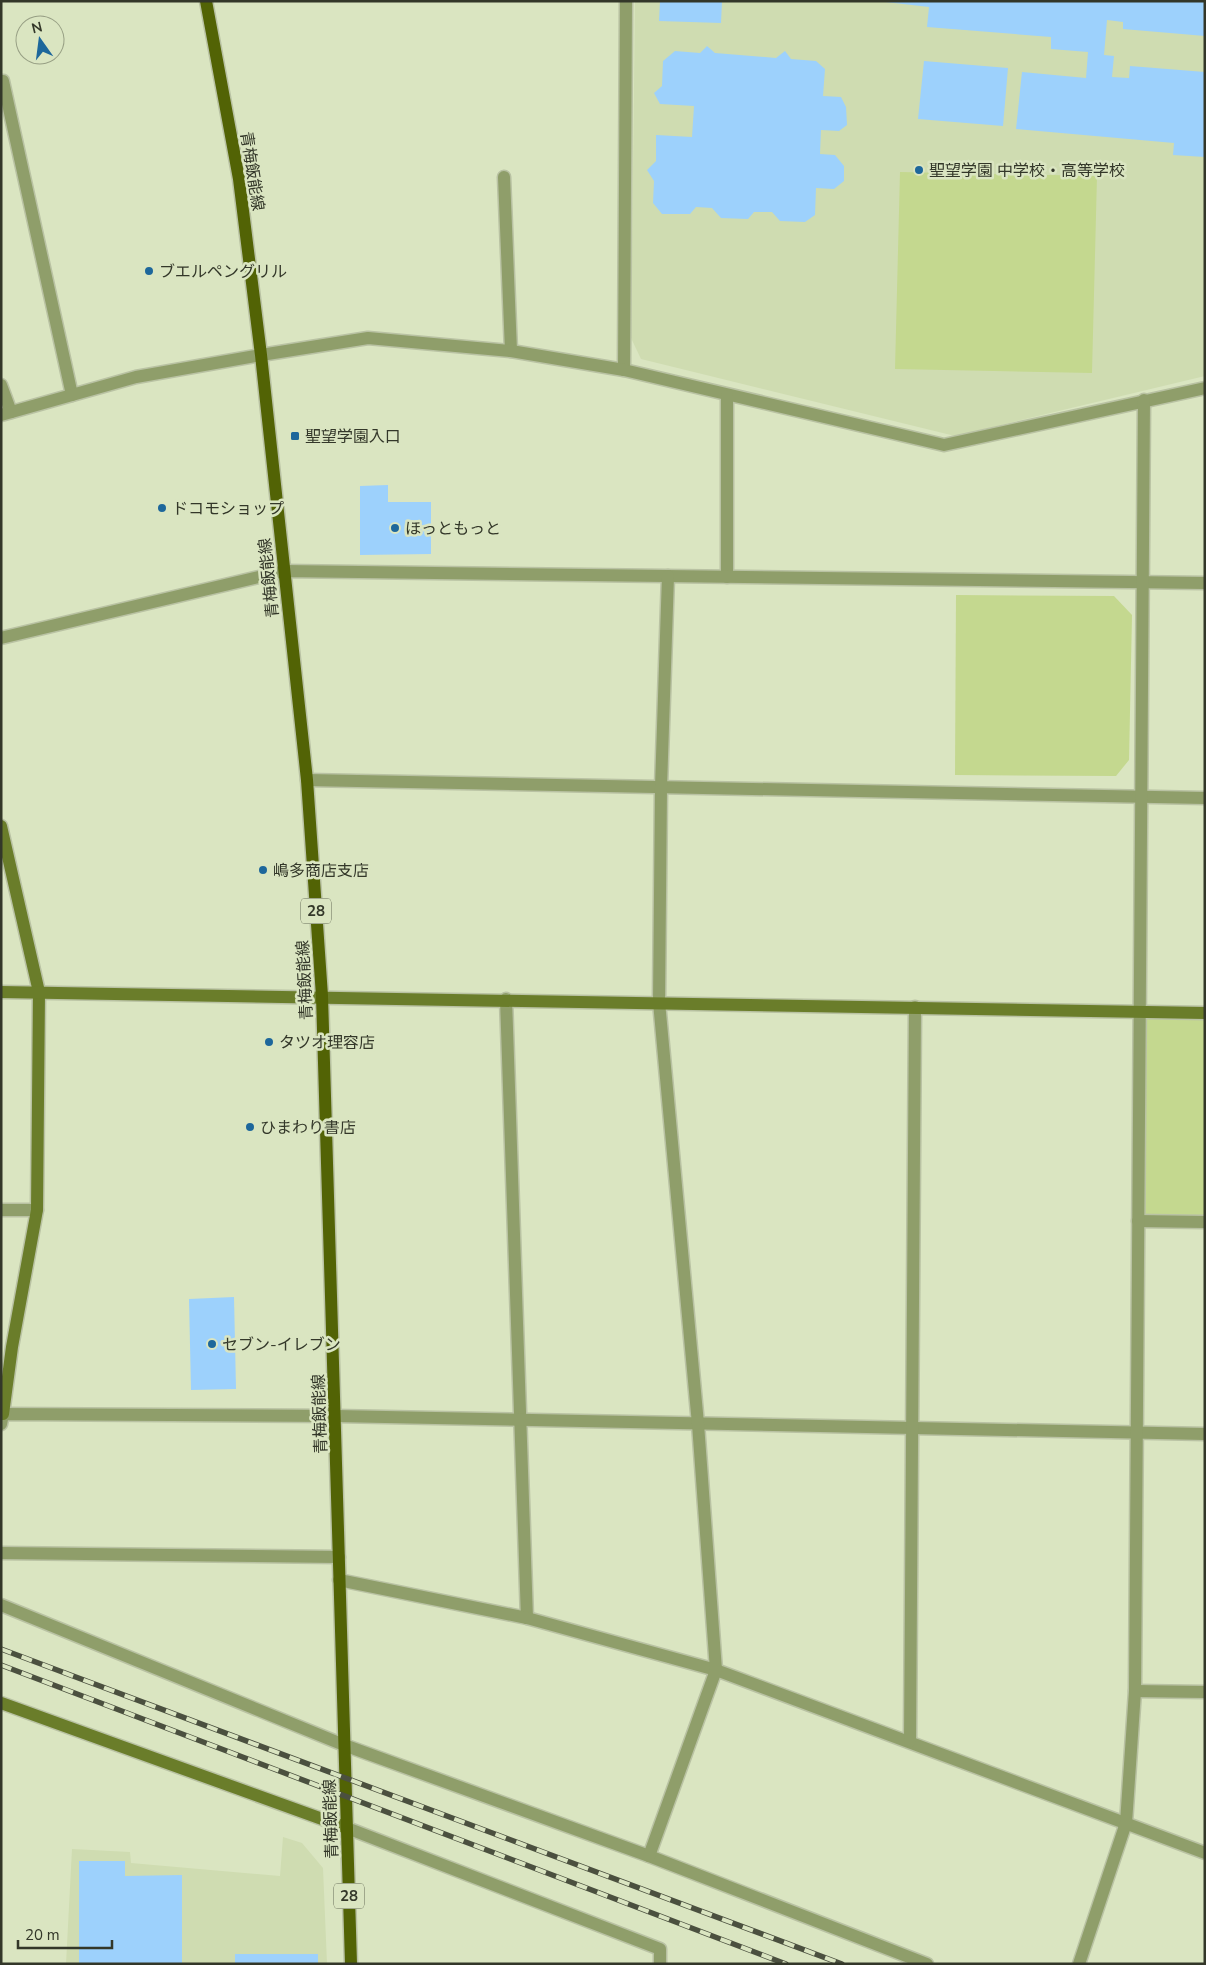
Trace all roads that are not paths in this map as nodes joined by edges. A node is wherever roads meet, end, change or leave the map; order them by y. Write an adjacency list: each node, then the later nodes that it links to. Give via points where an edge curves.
1 (206, 1): 6 (main road, 青梅飯能線 / 28, via 239,179)
2 (626, 1): 7 (street)
3 (1, 82): 10 (street)
4 (504, 177): 5 (street)
5 (511, 351): 6 (street, via 368,338); 7 (street)
6 (261, 355): 10 (street, via 136,377); 14 (main road, 青梅飯能線 / 28)
7 (624, 370): 11 (street)
8 (1, 385): 13 (street)
9 (1205, 388): 12 (street)
10 (72, 395): 13 (street)
11 (727, 396): 12 (street, via 944,445); 16 (street)
12 (1144, 400): 17 (street)
13 (6, 413)
14 (284, 571): 15 (street); 19 (street); 20 (main road, 青梅飯能線 / 28)
15 (668, 576): 16 (street); 21 (street)
16 (727, 577): 17 (street)
17 (1143, 582): 18 (street); 22 (street)
18 (1205, 583)
19 (1, 638)
20 (307, 780): 21 (street); 27 (main road, 青梅飯能線 / 28)
21 (661, 787): 22 (street); 29 (street)
22 (1141, 797): 23 (street); 31 (street)
23 (1205, 798)
24 (1, 826): 26 (street)
25 (1, 992): 26 (street)
26 (38, 992): 27 (street); 34 (street)
27 (322, 996): 28 (street); 38 (main road, 青梅飯能線 / 28)
28 (506, 999): 29 (street); 40 (street)
29 (659, 1002): 30 (street); 41 (street)
30 (915, 1007): 31 (street); 42 (street)
31 (1140, 1011): 32 (street); 35 (street)
32 (1205, 1013)
33 (1, 1210): 34 (street)
34 (37, 1210): 37 (street)
35 (1138, 1220): 36 (street); 43 (street)
36 (1205, 1222)
37 (7, 1347): 39 (street)
38 (336, 1416): 39 (street); 40 (street); 46 (main road, 青梅飯能線 / 28)
39 (2, 1419)
40 (518, 1420): 41 (street); 49 (street)
41 (698, 1424): 42 (street); 50 (street)
42 (912, 1429): 43 (street); 54 (street)
43 (1137, 1433): 44 (street); 51 (street)
44 (1205, 1434)
45 (1, 1552): 46 (street)
46 (339, 1556): 47 (main road, 青梅飯能線 / 28)
47 (339, 1580): 49 (street); 55 (main road, 青梅飯能線 / 28)
48 (1, 1605): 55 (street)
49 (527, 1618): 50 (street)
50 (716, 1670): 54 (street); 59 (street)
51 (1135, 1691): 52 (street); 56 (street)
52 (1205, 1692)
53 (1, 1703): 57 (street)
54 (910, 1741): 56 (street)
55 (344, 1745): 57 (main road, 青梅飯能線 / 28); 59 (street)
56 (1126, 1823): 58 (street); 63 (street)
57 (347, 1828): 60 (main road, 青梅飯能線 / 28); 61 (street, via 660,1950)
58 (1205, 1853)
59 (649, 1856): 62 (street)
60 (351, 1964)
61 (660, 1964)
62 (927, 1964)
63 (1079, 1964)

